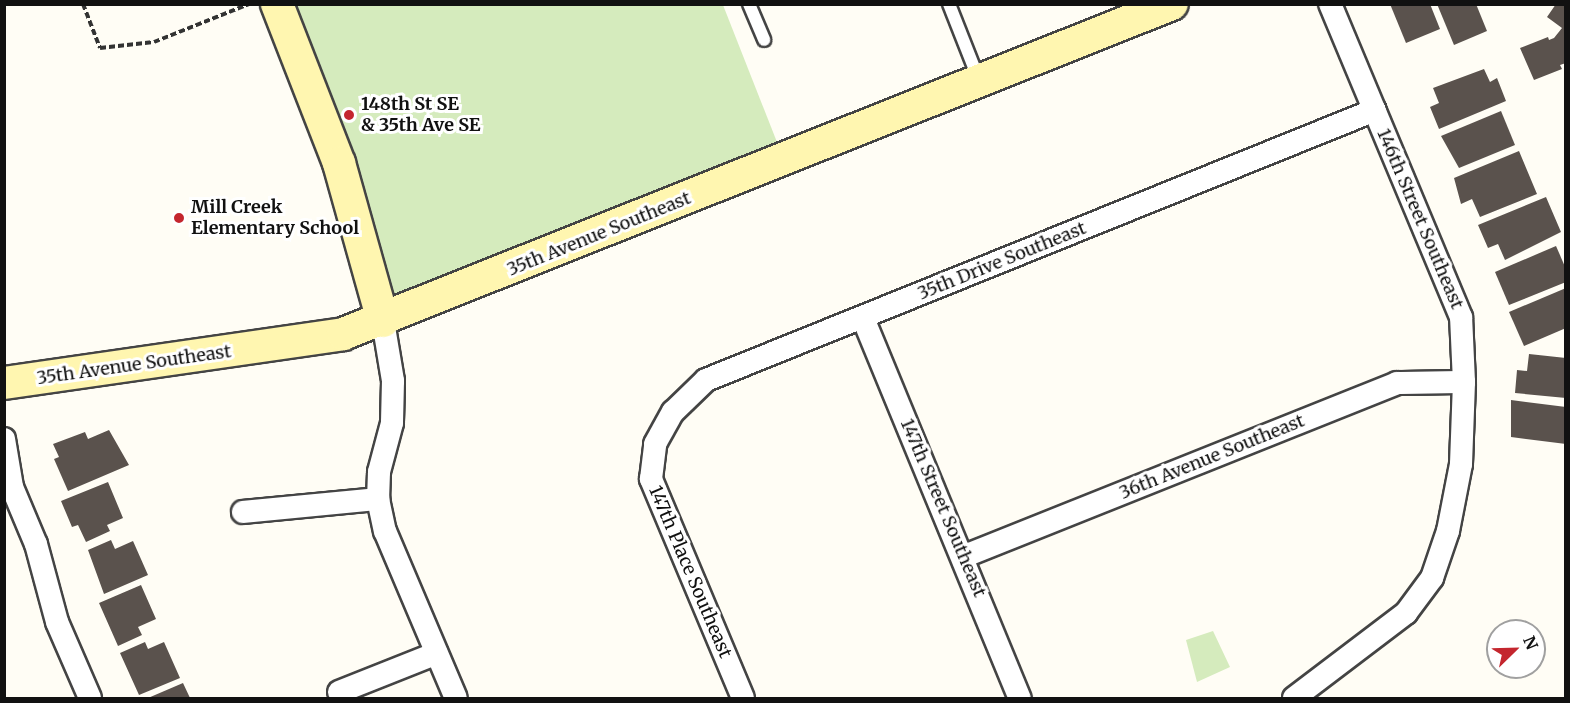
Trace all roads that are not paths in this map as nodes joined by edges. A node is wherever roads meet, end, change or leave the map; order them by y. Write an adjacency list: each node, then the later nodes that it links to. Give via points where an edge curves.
1 (277, 4): 10 (street, via 339,163)
2 (749, 4): 6 (lane)
3 (950, 4): 7 (lane)
4 (1172, 4): 7 (street, 35th Avenue Southeast)
5 (1330, 4): 8 (street, 146th Street Southeast)
6 (764, 40)
7 (980, 81): 10 (street, 35th Avenue Southeast)
8 (1375, 110): 9 (street, 35th Drive Southeast); 11 (street, 146th Street Southeast, via 1461,317)
9 (863, 318): 14 (street, 35th Drive Southeast, via 706,380 673,412); 17 (street, 147th Street Southeast)
10 (383, 321): 12 (street, 35th Avenue Southeast, via 333,337); 15 (street, via 393,381 392,423 379,472)
11 (1464, 382): 17 (street, 36th Avenue Southeast, via 1397,382); 24 (street, 146th Street Southeast, via 1461,464 1448,531 1432,578 1406,613)
12 (4, 383)
13 (4, 440): 20 (street, via 12,487 36,544 57,622)
14 (655, 444): 22 (street, 147th Place Southeast, via 651,479)
15 (378, 499): 16 (street); 18 (street, via 385,531)
16 (243, 512)
17 (964, 556): 23 (street, 147th Street Southeast)
18 (437, 653): 19 (street); 21 (street)
19 (339, 692)
20 (90, 699)
21 (456, 699)
22 (743, 699)
23 (1020, 699)
24 (1294, 699)

